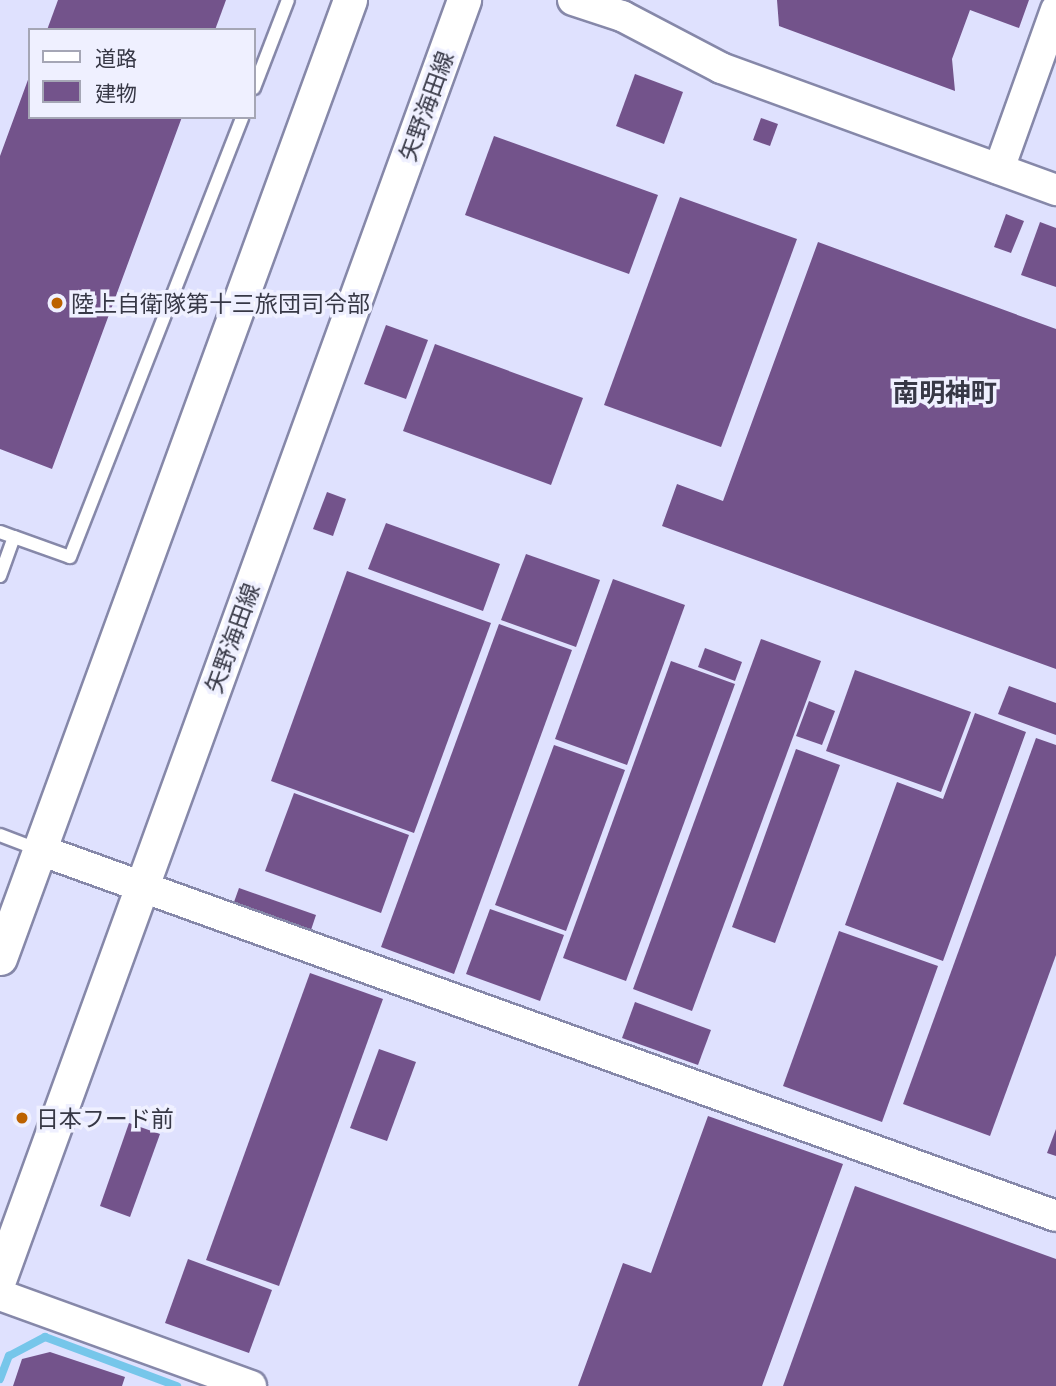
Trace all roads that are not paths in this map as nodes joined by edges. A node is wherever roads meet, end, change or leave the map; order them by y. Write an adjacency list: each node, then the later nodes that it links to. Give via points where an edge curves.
1 (288, 0): 6 (lane)
2 (349, 0): 14 (main road)
3 (464, 0): 15 (main road, 矢野海田線)
4 (573, 0): 8 (street, via 622,16 721,68)
5 (1056, 10): 8 (street)
6 (256, 83)
7 (241, 119): 11 (lane, via 70,557)
8 (999, 169): 9 (street)
9 (1056, 190)
10 (0, 531): 11 (lane)
11 (14, 537): 12 (lane)
12 (0, 576)
13 (0, 835): 14 (lane)
14 (40, 850): 15 (street); 16 (main road)
15 (142, 887): 17 (street); 18 (main road, 矢野海田線)
16 (0, 958)
17 (1056, 1216)
18 (0, 1277)
19 (0, 1295): 20 (street)
20 (251, 1386)

